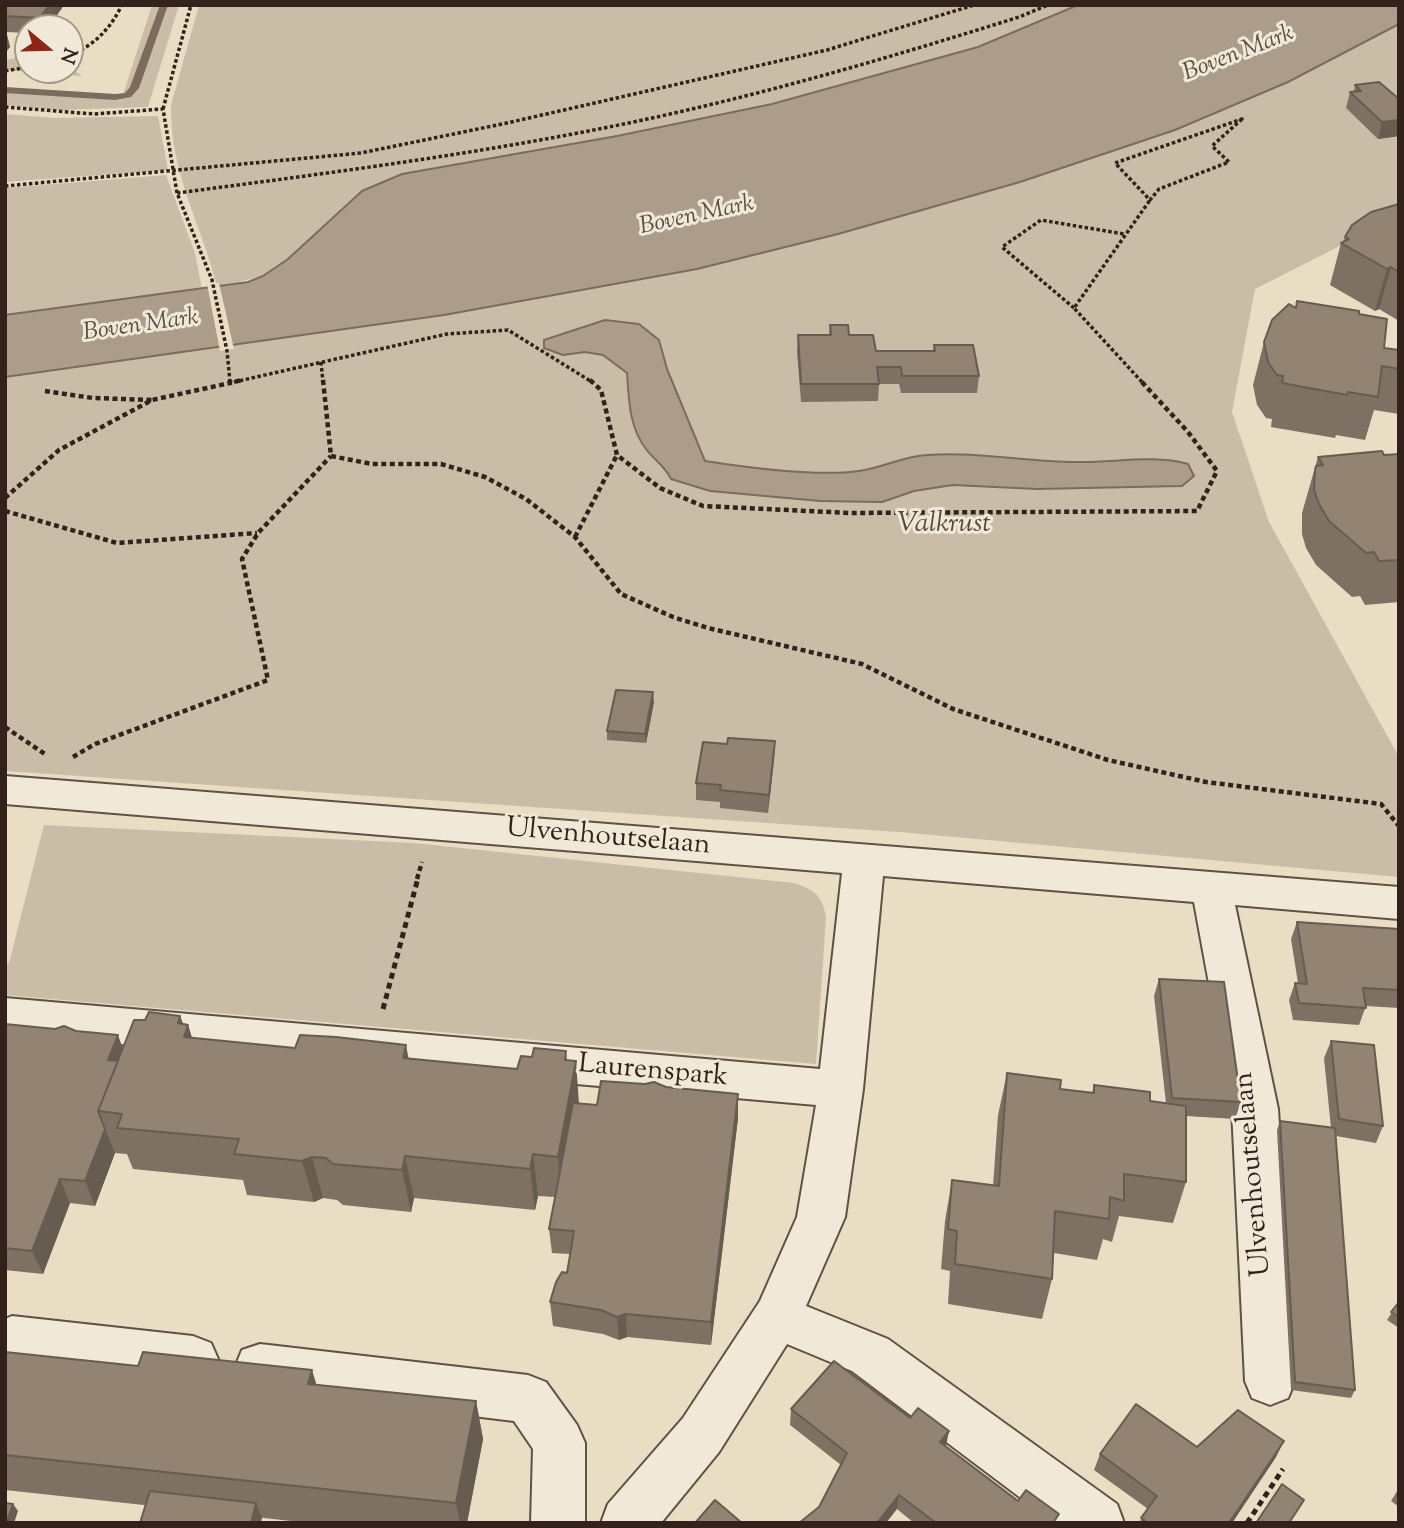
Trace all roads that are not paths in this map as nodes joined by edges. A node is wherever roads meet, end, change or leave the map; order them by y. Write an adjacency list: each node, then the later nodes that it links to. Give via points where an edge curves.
1 (5, 790): 2 (street, Ulvenhoutselaan)
2 (864, 860): 3 (street, Ulvenhoutselaan); 6 (street)
3 (1211, 886): 4 (street, Ulvenhoutselaan); 9 (street, Ulvenhoutselaan, via 1255,1109)
4 (1399, 903)
5 (5, 1016): 6 (street, Laurenspark)
6 (841, 1089): 7 (street, via 821,1217)
7 (778, 1317): 11 (street, via 701,1435); 12 (street, via 870,1355)
8 (5, 1342): 10 (street, via 37,1340 528,1399 559,1443)
9 (1270, 1381)
10 (558, 1523)
11 (627, 1523)
12 (1098, 1523)

